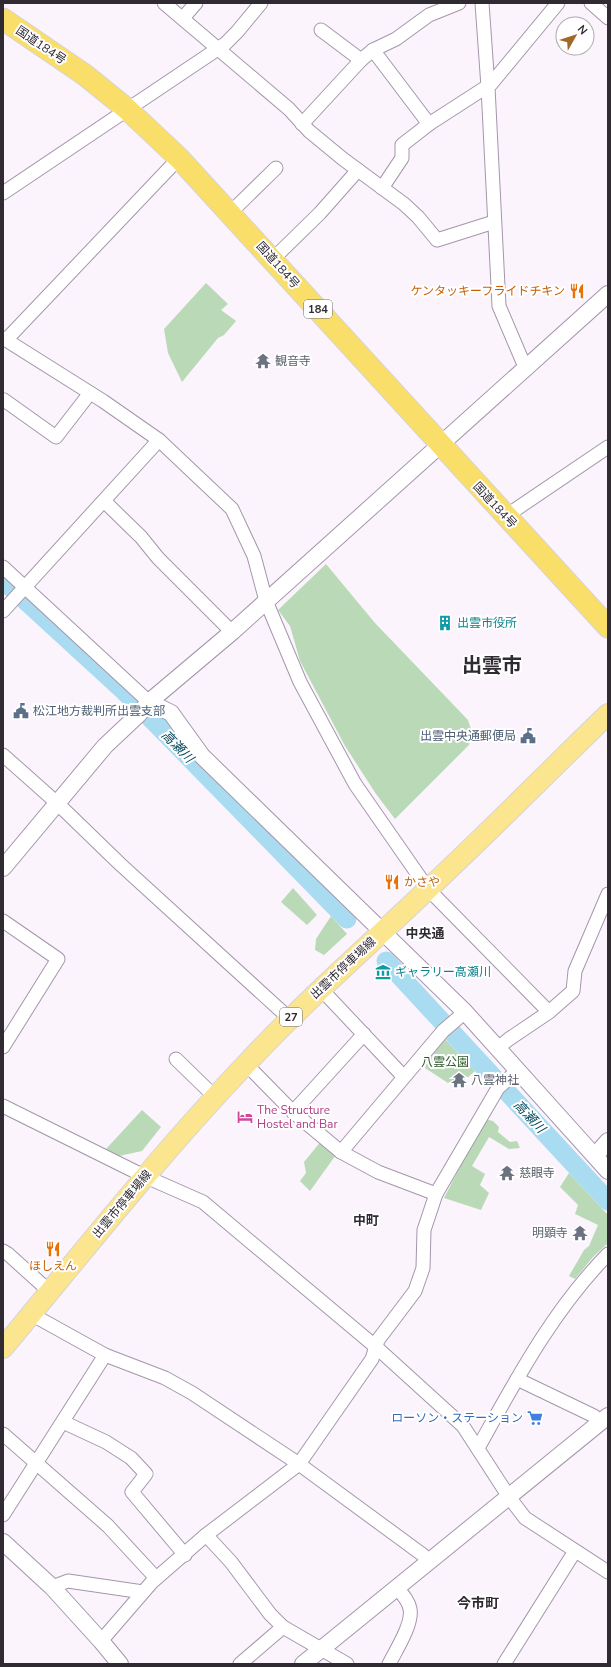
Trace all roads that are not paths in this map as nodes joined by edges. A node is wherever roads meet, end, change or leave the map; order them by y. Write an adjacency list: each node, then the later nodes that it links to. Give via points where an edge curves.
1 (164, 3): 8 (street)
2 (196, 3): 8 (street)
3 (261, 3): 12 (street, via 237,32)
4 (459, 3): 13 (street, via 429,15 396,39)
5 (482, 3): 15 (street)
6 (558, 3): 15 (street)
7 (590, 3): 9 (street)
8 (183, 18): 12 (street)
9 (608, 18)
10 (3, 19): 16 (highway, 国道184号 / 184, via 86,75)
11 (321, 30): 14 (street)
12 (219, 48): 16 (street); 17 (street)
13 (373, 50): 14 (street); 18 (street)
14 (361, 60): 17 (street)
15 (488, 87): 18 (street); 25 (street)
16 (127, 110): 19 (highway, 国道184号 / 184); 23 (street)
17 (302, 124): 21 (street)
18 (429, 124): 22 (street, via 402,145 402,158)
19 (179, 158): 24 (highway, 国道184号 / 184); 28 (street)
20 (276, 168): 24 (street)
21 (358, 170): 22 (street); 26 (street, via 320,213)
22 (382, 188): 25 (street, via 418,217 437,240)
23 (3, 193)
24 (230, 213): 26 (highway, 国道184号 / 184)
25 (494, 222): 29 (street, via 499,306)
26 (273, 259): 33 (highway, 国道184号 / 184)
27 (608, 294): 29 (street)
28 (5, 339): 30 (street)
29 (525, 367): 33 (street)
30 (90, 393): 31 (street, via 56,437); 32 (street)
31 (3, 401)
32 (159, 440): 35 (street); 39 (street, via 232,509 254,556)
33 (440, 445): 36 (highway, 国道184号 / 184); 39 (street)
34 (608, 447): 36 (street)
35 (104, 501): 38 (street); 42 (street)
36 (506, 516): 41 (highway, 国道184号 / 184)
37 (3, 567): 38 (street)
38 (25, 586): 40 (street); 43 (street)
39 (266, 602): 42 (street); 48 (street, via 300,682 355,784)
40 (3, 611)
41 (608, 627)
42 (232, 632): 43 (street)
43 (149, 702): 46 (street, via 105,746); 51 (street, via 171,713 202,756)
44 (608, 714): 48 (main road, 出雲市停車場線 / 27)
45 (3, 755): 46 (street)
46 (57, 803): 47 (street); 55 (street)
47 (3, 868)
48 (428, 889): 51 (main road, 出雲市停車場線 / 27); 54 (street)
49 (608, 894): 54 (street, via 575,971 573,991)
50 (3, 921): 57 (street, via 58,959)
51 (382, 931): 52 (main road, 出雲市停車場線 / 27); 53 (street)
52 (320, 989): 55 (main road, 出雲市停車場線 / 27); 56 (street)
53 (465, 1012): 58 (street); 62 (street, via 443,1031)
54 (549, 1012): 58 (street)
55 (290, 1019): 60 (main road, 出雲市停車場線 / 27)
56 (364, 1034): 62 (street); 65 (street)
57 (3, 1047)
58 (498, 1048): 61 (street)
59 (176, 1059): 63 (street)
60 (246, 1064): 63 (main road, 出雲市停車場線 / 27); 65 (street)
61 (518, 1070): 68 (street); 71 (street, via 498,1088)
62 (403, 1076): 67 (street)
63 (215, 1097): 70 (main road, 出雲市停車場線 / 27)
64 (3, 1106): 70 (street)
65 (293, 1112): 67 (street)
66 (608, 1141): 68 (street)
67 (341, 1152): 71 (street, via 378,1172)
68 (595, 1156): 69 (street)
69 (608, 1171)
70 (144, 1176): 74 (main road, 出雲市停車場線 / 27); 76 (street, via 203,1202)
71 (436, 1194): 76 (street, via 424,1230 423,1268 415,1291 378,1340)
72 (3, 1252): 74 (street)
73 (608, 1254): 79 (street, via 568,1301)
74 (49, 1291): 75 (main road, 出雲市停車場線 / 27)
75 (31, 1314): 77 (main road, 出雲市停車場線 / 27); 78 (street)
76 (376, 1347): 83 (street, via 463,1426); 85 (street, via 372,1359)
77 (3, 1348)
78 (105, 1355): 81 (street); 85 (street, via 165,1378 192,1393)
79 (517, 1379): 80 (street); 83 (street)
80 (604, 1420): 86 (street)
81 (63, 1422): 84 (street); 91 (street, via 106,1442 131,1458 146,1474 132,1492)
82 (3, 1434): 84 (street)
83 (478, 1448): 86 (street)
84 (36, 1463): 87 (street); 94 (street, via 108,1526)
85 (299, 1464): 88 (street); 92 (street)
86 (509, 1497): 90 (street, via 525,1518); 92 (street)
87 (3, 1515)
88 (206, 1535): 91 (street); 98 (street)
89 (3, 1542): 95 (street)
90 (575, 1551): 93 (street); 106 (street)
91 (185, 1555): 94 (street)
92 (430, 1562): 96 (street)
93 (608, 1572)
94 (156, 1578): 97 (street)
95 (52, 1587): 97 (street, via 68,1580); 99 (street)
96 (398, 1588): 100 (street); 105 (street, via 407,1600 410,1621)
97 (143, 1592): 99 (street)
98 (283, 1627): 100 (street); 102 (street)
99 (101, 1641): 101 (street)
100 (321, 1649): 103 (street); 104 (street)
101 (120, 1664)
102 (240, 1664)
103 (303, 1664)
104 (348, 1664)
105 (389, 1664)
106 (504, 1664)

